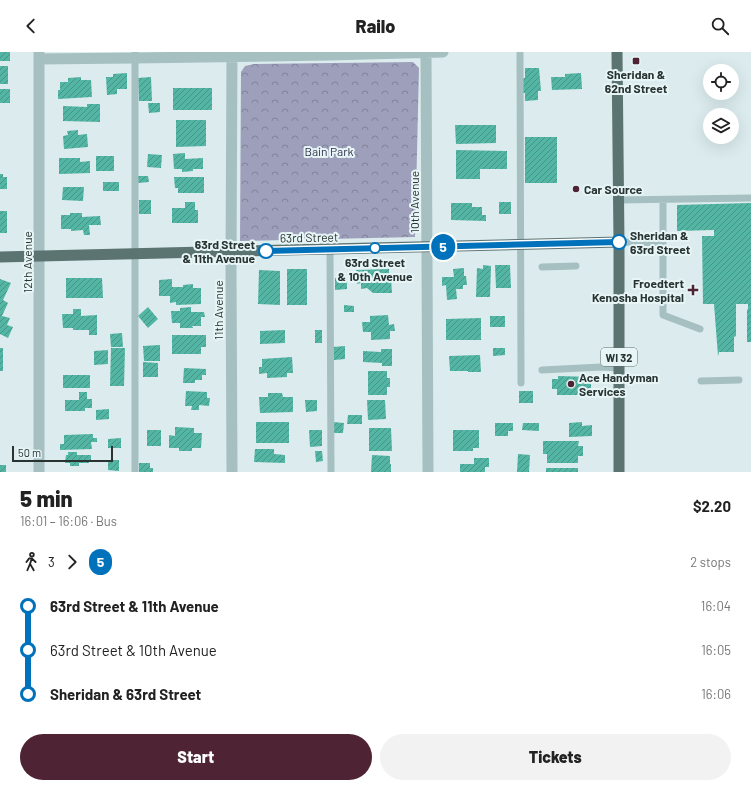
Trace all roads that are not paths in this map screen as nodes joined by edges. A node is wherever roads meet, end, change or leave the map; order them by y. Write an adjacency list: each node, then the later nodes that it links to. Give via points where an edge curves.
1 (426, 52): 2 (street); 6 (street); 15 (street, 10th Avenue)
2 (443, 52)
3 (520, 52): 14 (lane)
4 (617, 52): 10 (main road, WI 32)
5 (232, 54): 6 (street); 8 (street); 17 (street, 11th Avenue)
6 (330, 54)
7 (39, 55): 8 (street); 19 (street, 12th Avenue)
8 (135, 55): 18 (lane)
9 (751, 198): 11 (lane)
10 (619, 200): 11 (lane); 12 (main road, WI 32)
11 (663, 200): 13 (lane)
12 (619, 242): 13 (lane); 14 (main road, 63rd Street); 24 (main road, WI 32)
13 (664, 243): 23 (lane, via 664,315)
14 (521, 245): 15 (main road, 63rd Street); 28 (lane)
15 (428, 247): 16 (main road, 63rd Street); 33 (street, 10th Avenue)
16 (330, 249): 17 (main road, 63rd Street); 32 (lane)
17 (231, 252): 18 (main road, 63rd Street); 31 (street, 11th Avenue)
18 (135, 254): 19 (main road, 63rd Street); 30 (lane)
19 (40, 256): 20 (main road, 63rd Street); 29 (street, 12th Avenue)
20 (0, 257)
21 (576, 266): 22 (lane)
22 (542, 267)
23 (700, 329)
24 (619, 368): 25 (lane); 34 (main road, WI 32)
25 (542, 370)
26 (739, 380): 27 (lane)
27 (701, 381)
28 (521, 383)
29 (39, 472)
30 (135, 472)
31 (232, 472)
32 (331, 472)
33 (428, 472)
34 (619, 472)

